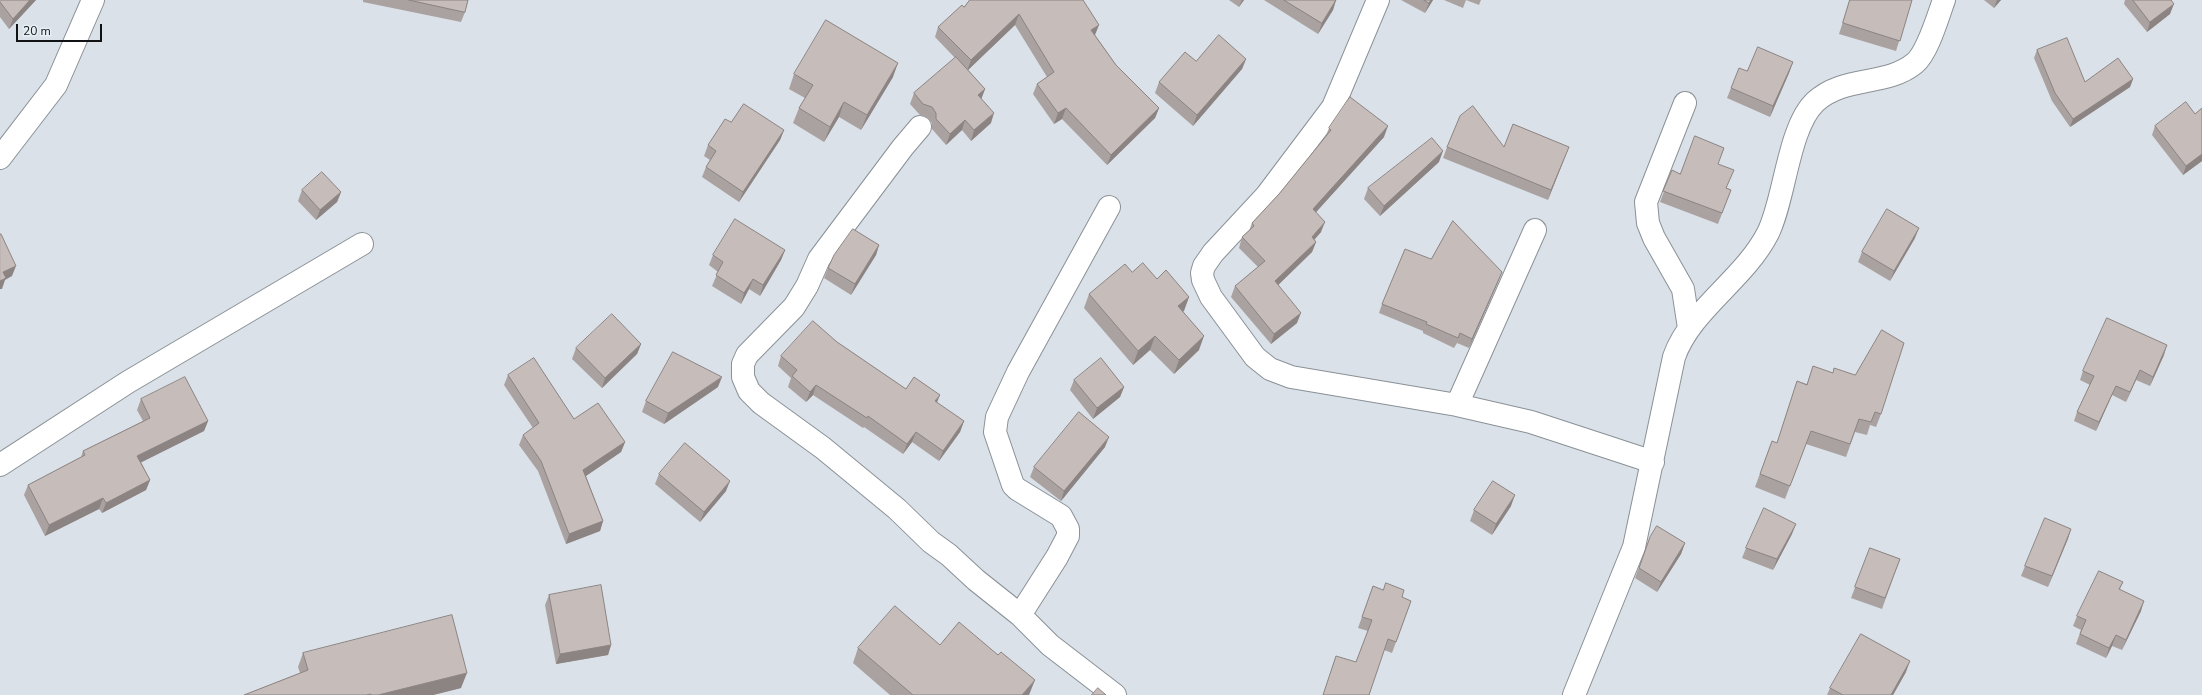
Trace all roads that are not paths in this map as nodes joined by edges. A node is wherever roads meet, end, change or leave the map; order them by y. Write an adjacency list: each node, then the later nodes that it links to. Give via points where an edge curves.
1 (93, 0): 6 (street, via 56,85)
2 (1378, 0): 11 (street, via 1333,107 1266,196 1213,253 1204,266 1203,280 1211,297 1255,357 1270,369 1291,377)
3 (1944, 0): 10 (street, via 1933,32 1916,62 1894,74 1837,87 1814,103 1800,126 1769,232 1743,271)
4 (1685, 103): 10 (street, via 1646,202 1648,223 1654,238 1683,289)
5 (920, 127): 14 (street, via 902,146 819,259 794,307 747,355 743,364 744,377 749,391 760,403 823,448)
6 (0, 158)
7 (1109, 207): 14 (street, via 1018,372 997,417 995,432 1013,484 1061,516 1068,529 1068,536 1057,558)
8 (1535, 230): 11 (street)
9 (362, 244): 13 (street, via 128,382)
10 (1689, 328): 12 (street, via 1679,342 1674,357)
11 (1457, 406): 12 (street, via 1532,422)
12 (1653, 462): 16 (street, via 1634,547)
13 (0, 465)
14 (1020, 615): 15 (street, via 1050,645)
15 (1115, 695)
16 (1574, 695)

